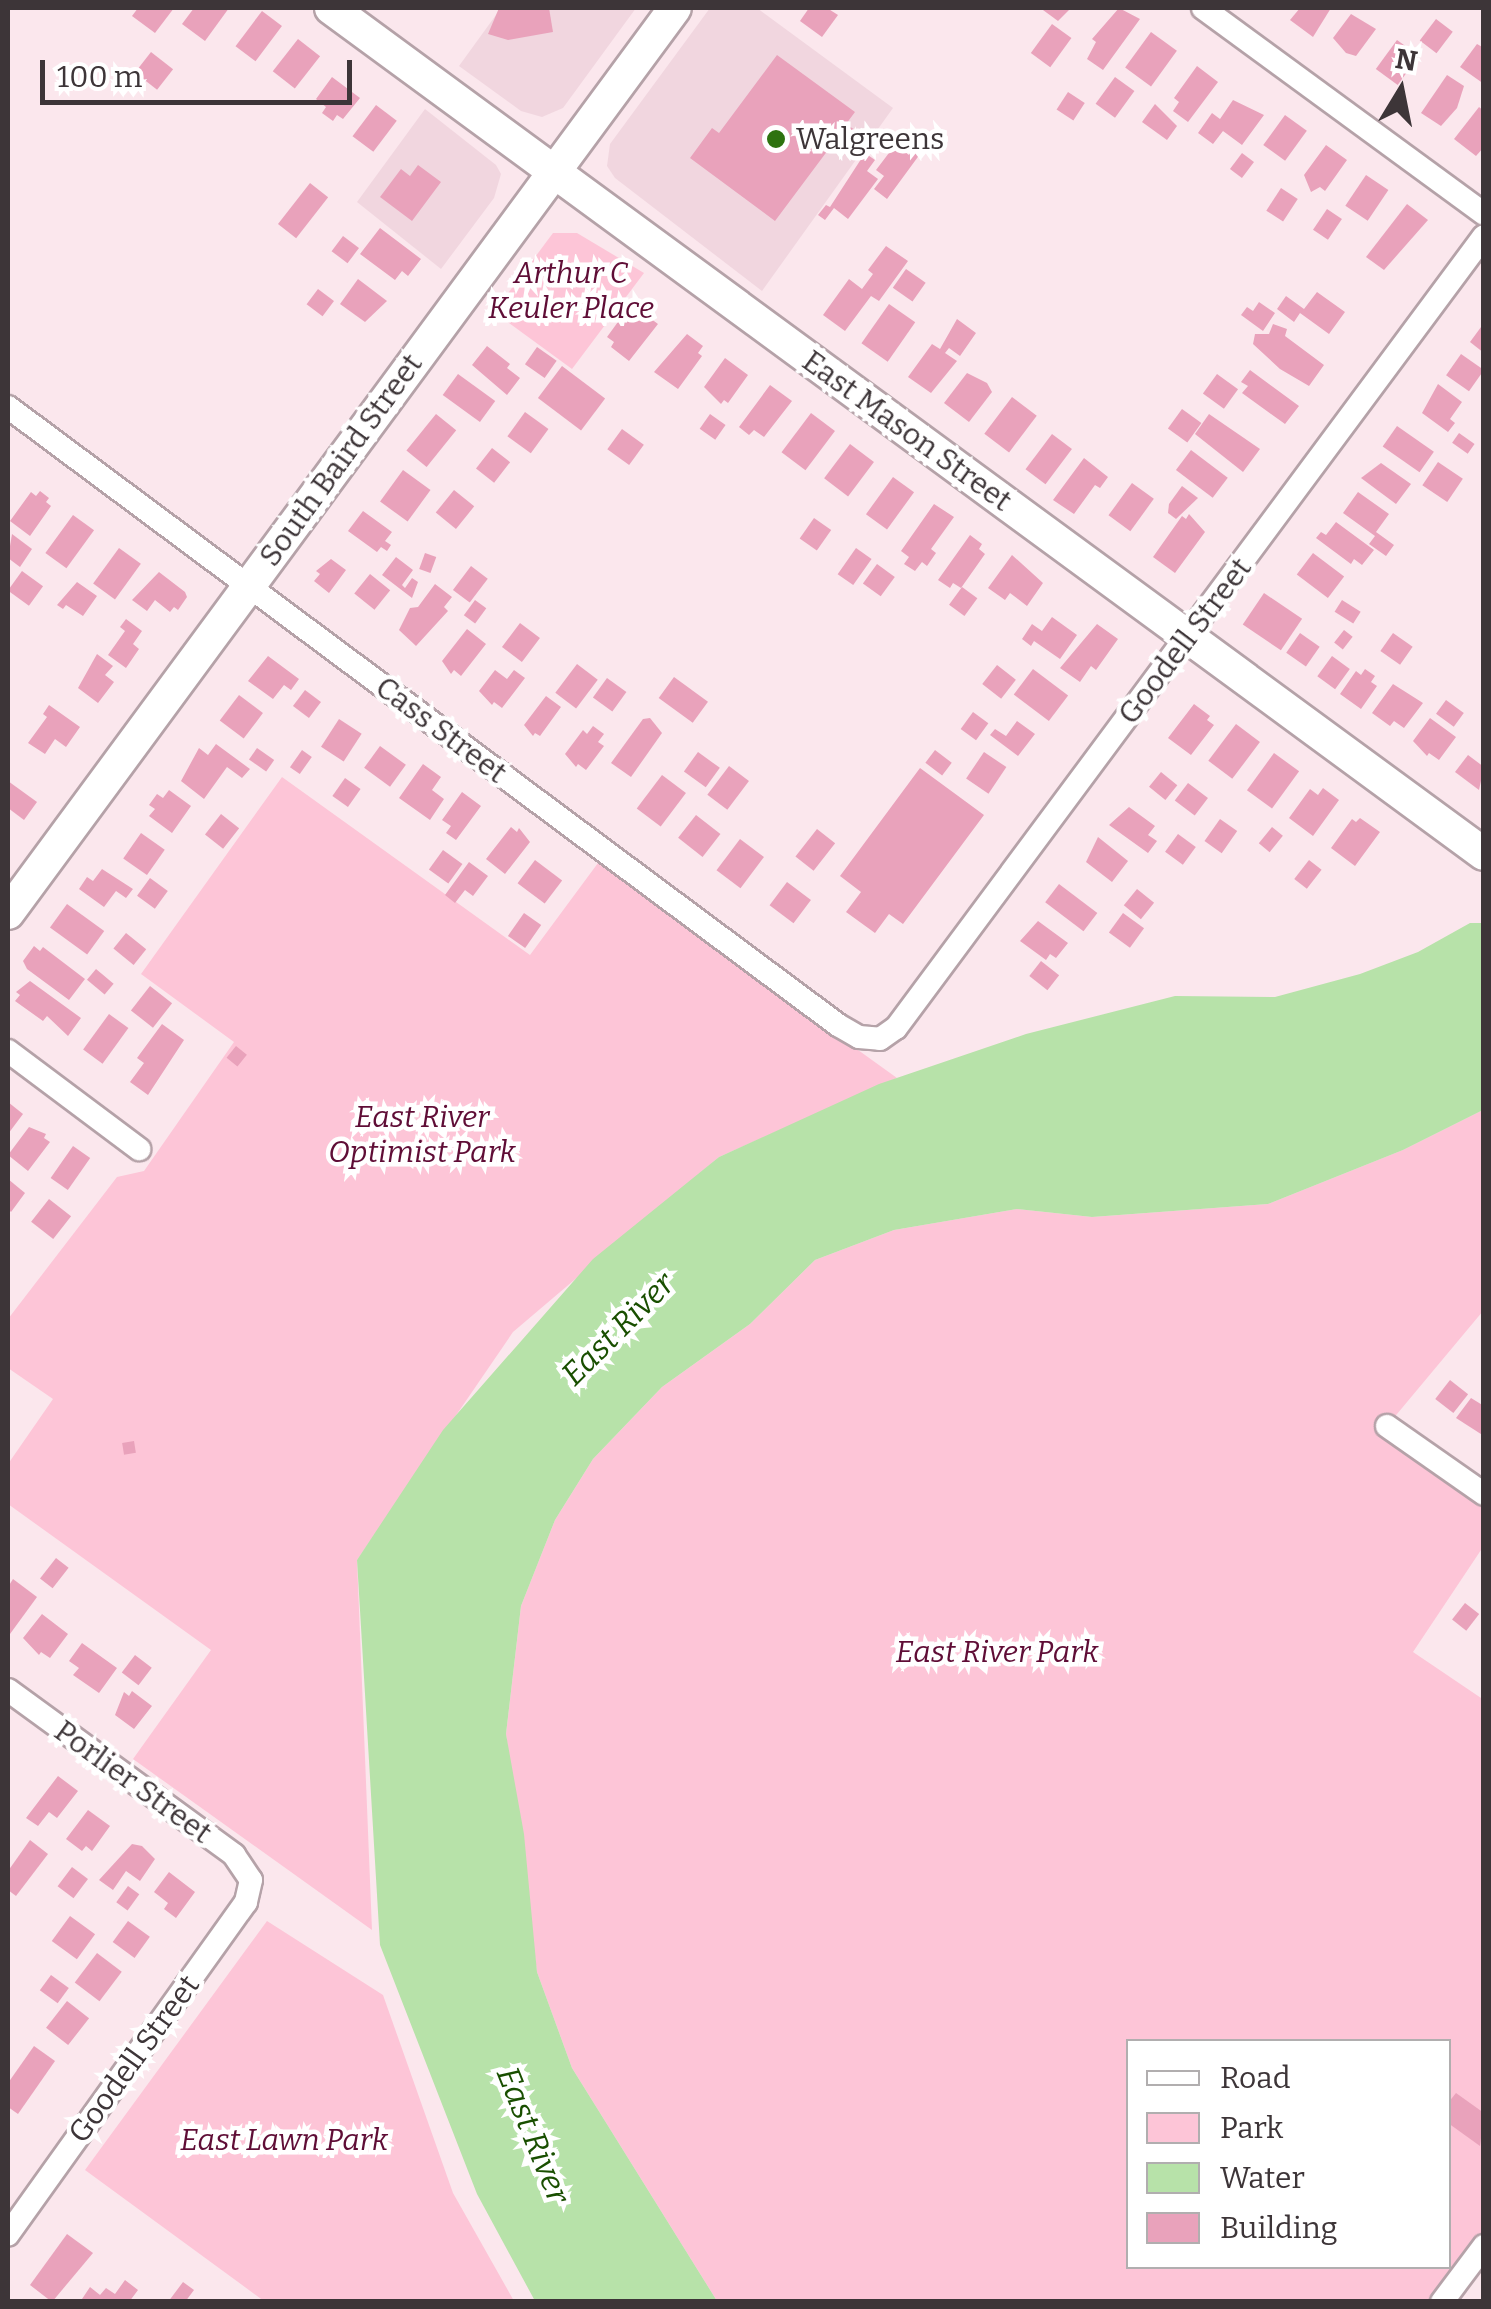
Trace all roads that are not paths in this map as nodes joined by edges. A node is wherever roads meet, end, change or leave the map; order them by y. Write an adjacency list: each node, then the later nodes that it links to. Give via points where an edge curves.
1 (331, 8): 4 (main road, East Mason Street)
2 (675, 8): 4 (main road, South Baird Street)
3 (1203, 8): 5 (street)
4 (554, 172): 8 (main road, South Baird Street); 9 (main road, East Mason Street)
5 (1484, 214)
6 (1484, 236): 9 (street, Goodell Street)
7 (8, 407): 8 (street, Cass Street)
8 (248, 587): 11 (main road, South Baird Street); 12 (street, Cass Street, via 838,1025)
9 (1188, 637): 10 (main road, East Mason Street); 12 (street, Goodell Street, via 896,1028)
10 (1484, 854)
11 (8, 913)
12 (880, 1040)
13 (8, 1052): 14 (street)
14 (140, 1149)
15 (1387, 1426): 16 (street)
16 (1484, 1494)
17 (8, 1690): 18 (street, Porlier Street, via 234,1856)
18 (251, 1880): 19 (street, Goodell Street, via 246,1902)
19 (8, 2235)
20 (1482, 2253): 21 (street)
21 (1442, 2302)

